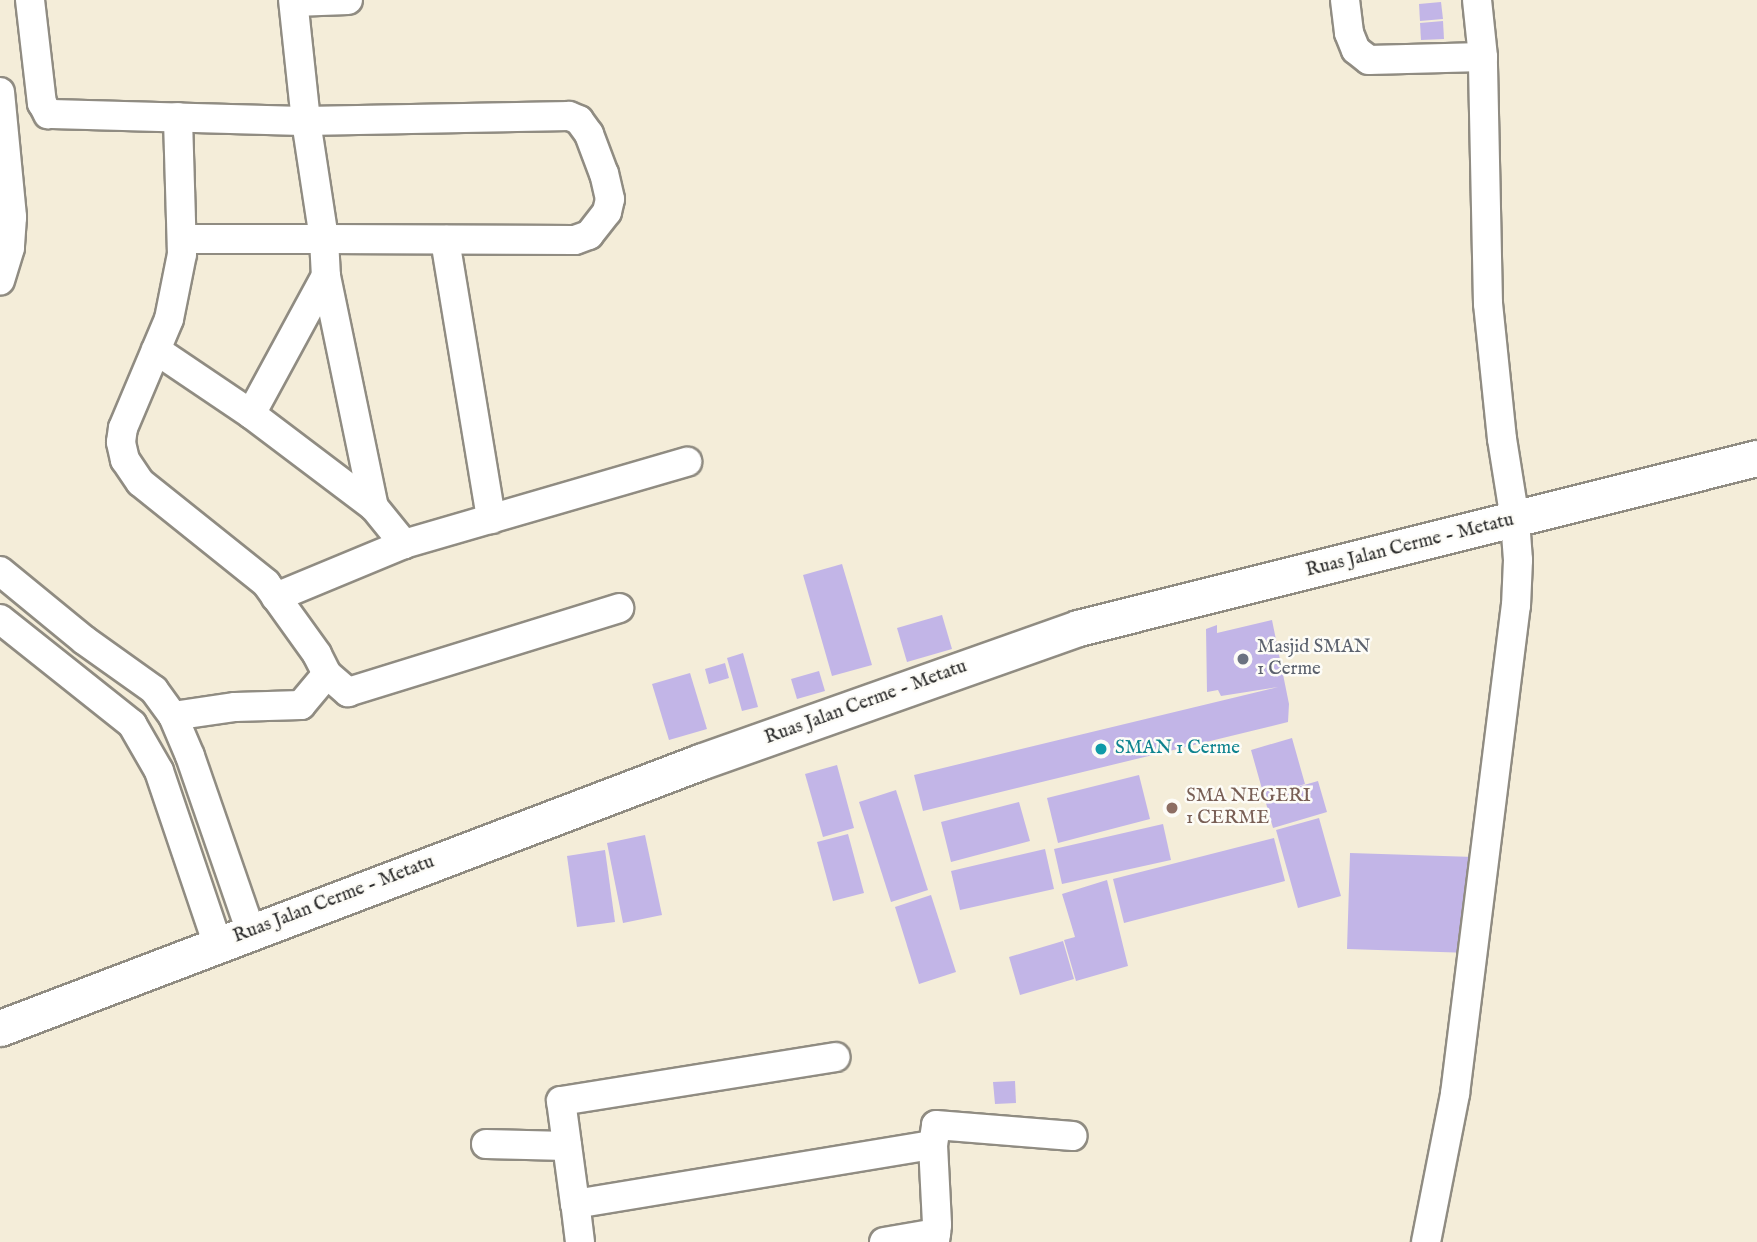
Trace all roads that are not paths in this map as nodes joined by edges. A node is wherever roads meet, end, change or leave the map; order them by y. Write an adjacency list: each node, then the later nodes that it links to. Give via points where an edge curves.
1 (23, 0): 2 (street)
2 (30, 0): 3 (street); 10 (street, via 42,103 48,114)
3 (37, 0)
4 (348, 0): 7 (street)
5 (1345, 0): 8 (street, via 1356,51 1369,60)
6 (1478, 0): 8 (street)
7 (302, 1): 11 (street)
8 (1483, 57): 23 (street, via 1489,304)
9 (0, 92): 16 (street, via 12,217 10,248)
10 (178, 117): 11 (street); 12 (street)
11 (306, 121): 13 (street); 14 (street, via 549,115 579,120 589,134 610,199 607,212 589,235 575,240)
12 (182, 239): 13 (street); 17 (street, via 169,319)
13 (324, 239): 14 (street); 15 (street)
14 (445, 240): 22 (street)
15 (326, 276): 18 (street); 21 (street)
16 (0, 281)
17 (156, 350): 18 (street); 26 (street, via 124,428 125,460 140,482 266,583)
18 (251, 414): 21 (street)
19 (1757, 458): 23 (main road, Ruas Jalan Cerme - Metatu)
20 (687, 462): 22 (street)
21 (374, 507): 24 (street)
22 (491, 519): 24 (street)
23 (1515, 520): 34 (main road, Ruas Jalan Cerme - Metatu, via 1078,628 700,762); 46 (street, via 1516,606 1507,688 1455,1094)
24 (404, 544): 26 (street)
25 (0, 571): 27 (street)
26 (276, 597): 32 (street)
27 (33, 599): 29 (street); 30 (street)
28 (619, 608): 32 (street, via 348,692)
29 (4, 623): 31 (street)
30 (73, 631): 31 (street); 33 (street, via 153,690)
31 (48, 659): 35 (street, via 132,724 159,771)
32 (327, 674): 33 (street, via 301,705 235,707)
33 (173, 716): 34 (street)
34 (251, 932): 35 (main road, Ruas Jalan Cerme - Metatu)
35 (218, 945): 36 (main road, Ruas Jalan Cerme - Metatu)
36 (0, 1028)
37 (835, 1057): 41 (street, via 561,1101)
38 (1073, 1136): 40 (street, via 936,1125)
39 (486, 1144): 41 (street)
40 (933, 1145): 42 (street); 43 (street)
41 (567, 1146): 42 (street)
42 (575, 1205): 44 (street)
43 (936, 1237): 45 (street)
44 (580, 1242)
45 (884, 1242)
46 (1426, 1242)

